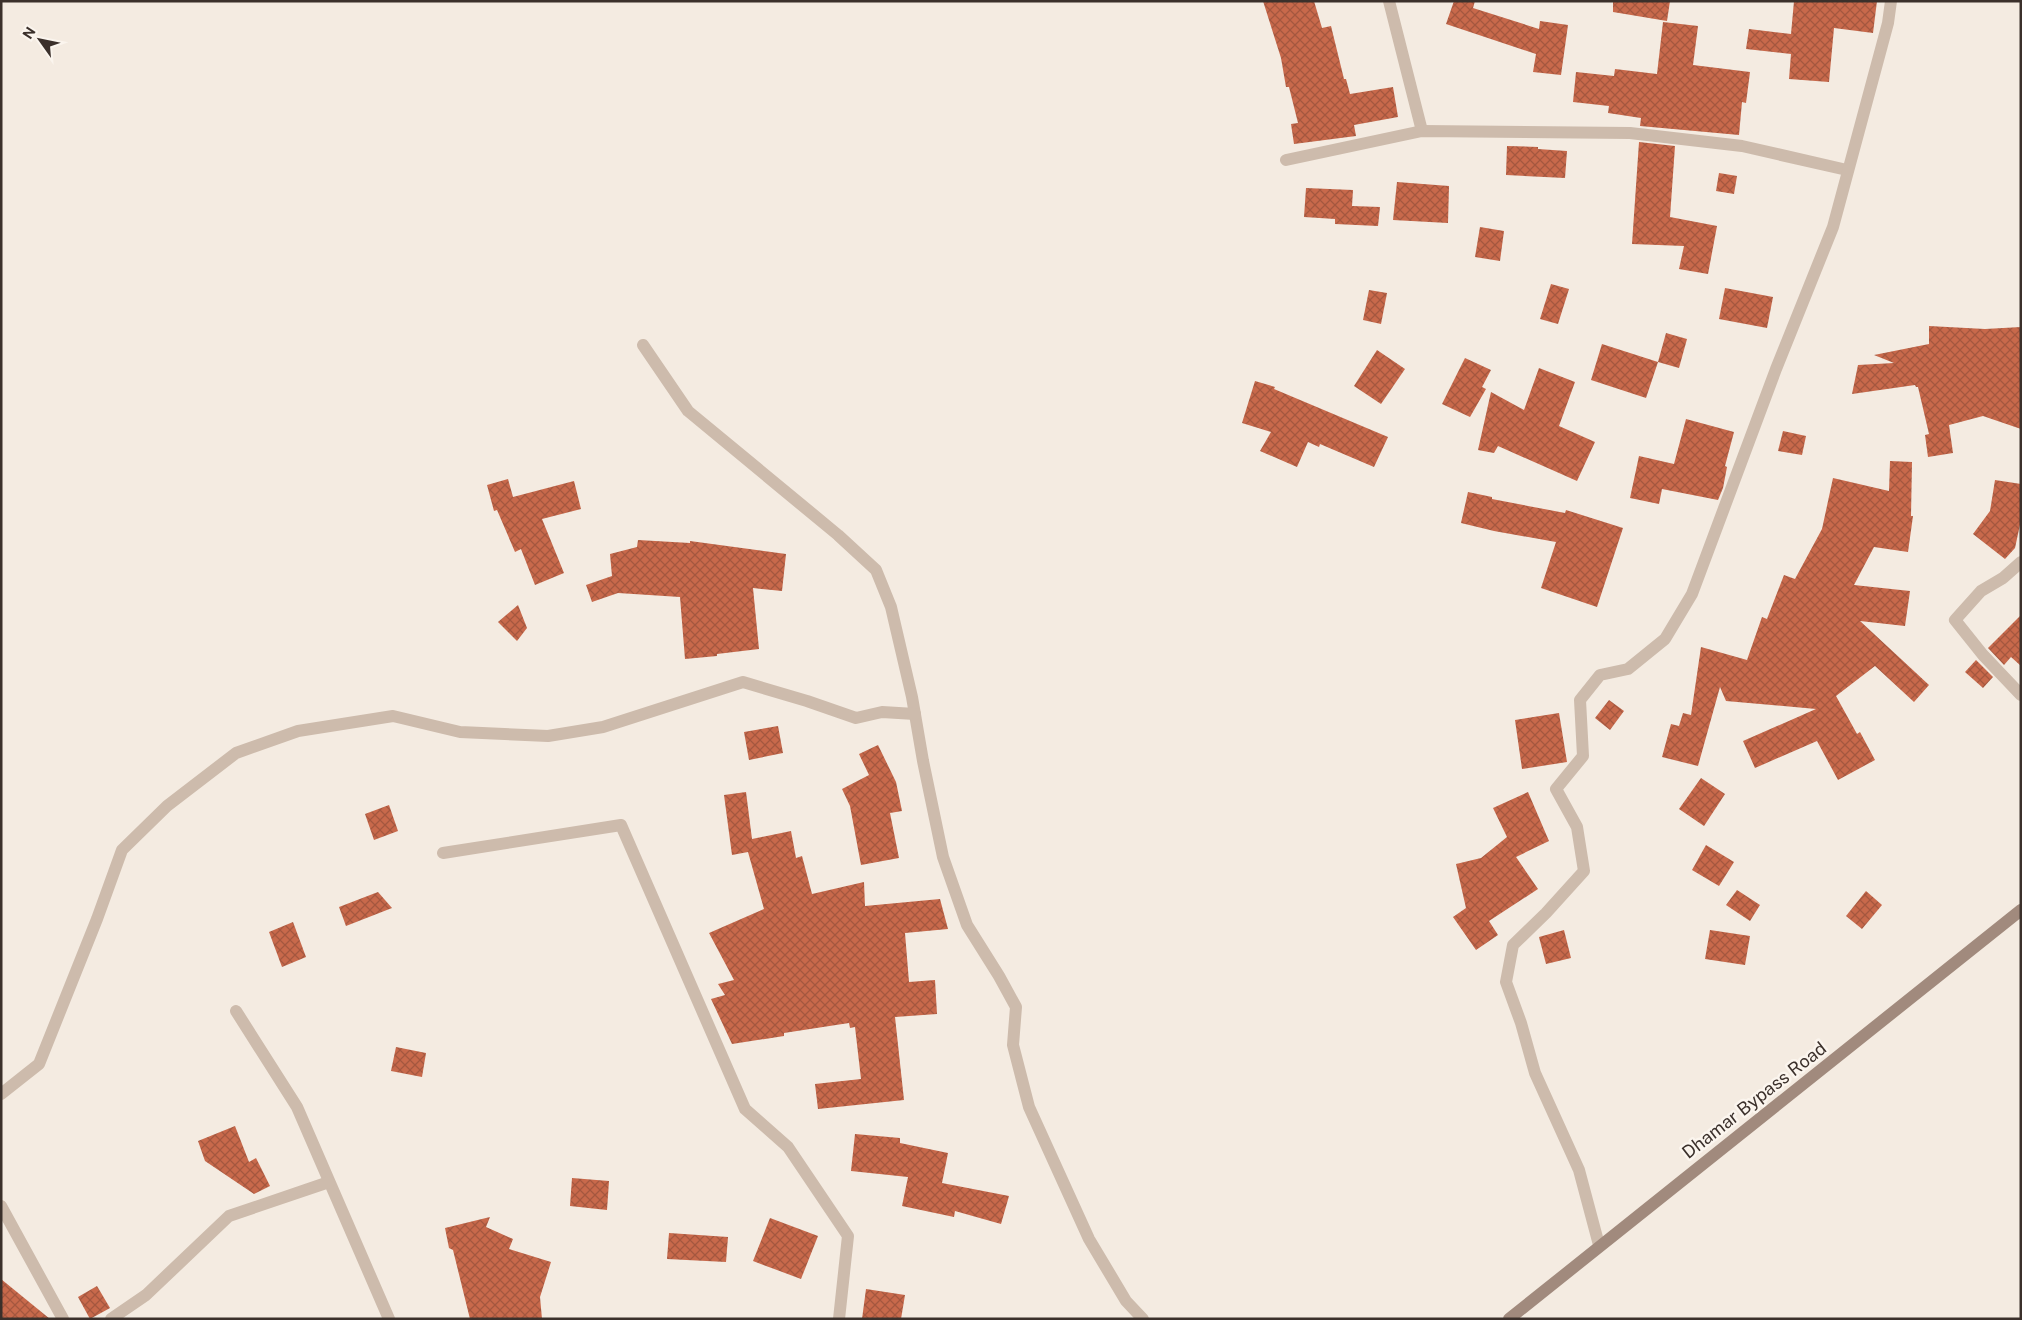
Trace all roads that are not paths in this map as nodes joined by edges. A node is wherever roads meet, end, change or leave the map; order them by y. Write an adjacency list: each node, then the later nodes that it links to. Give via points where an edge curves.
1 (1389, 1): 3 (street)
2 (1891, 1): 5 (street, via 1888,23)
3 (1422, 131): 4 (street); 5 (street, via 1630,133 1742,146)
4 (1286, 160)
5 (1847, 170): 16 (street, via 1833,227 1776,368 1692,594 1665,639 1628,670 1600,675 1580,700 1583,756 1556,789 1577,828 1584,871 1512,945 1506,982 1534,1073 1579,1170)
6 (643, 345): 9 (street, via 688,411 876,570 891,607)
7 (2021, 562): 8 (street, via 1981,591 1955,620)
8 (2021, 695)
9 (915, 714): 13 (street, via 882,712 856,718 742,682 603,727 548,736 460,732 392,716 298,731 236,753 167,806 122,850 39,1064); 21 (street, via 943,857 967,925 1016,1007 1013,1045 1029,1107 1090,1239 1126,1301)
10 (443, 853): 20 (street, via 621,825 745,1109 788,1147 848,1236)
11 (2021, 910): 16 (main road, Dhamar Bypass Road)
12 (236, 1012): 14 (street, via 297,1107)
13 (1, 1094)
14 (329, 1182): 18 (street, via 229,1216 146,1295); 19 (street)
15 (1, 1206): 17 (street)
16 (1599, 1245): 22 (main road, Dhamar Bypass Road)
17 (63, 1319)
18 (110, 1319)
19 (389, 1319)
20 (839, 1319)
21 (1143, 1319)
22 (1509, 1319)

